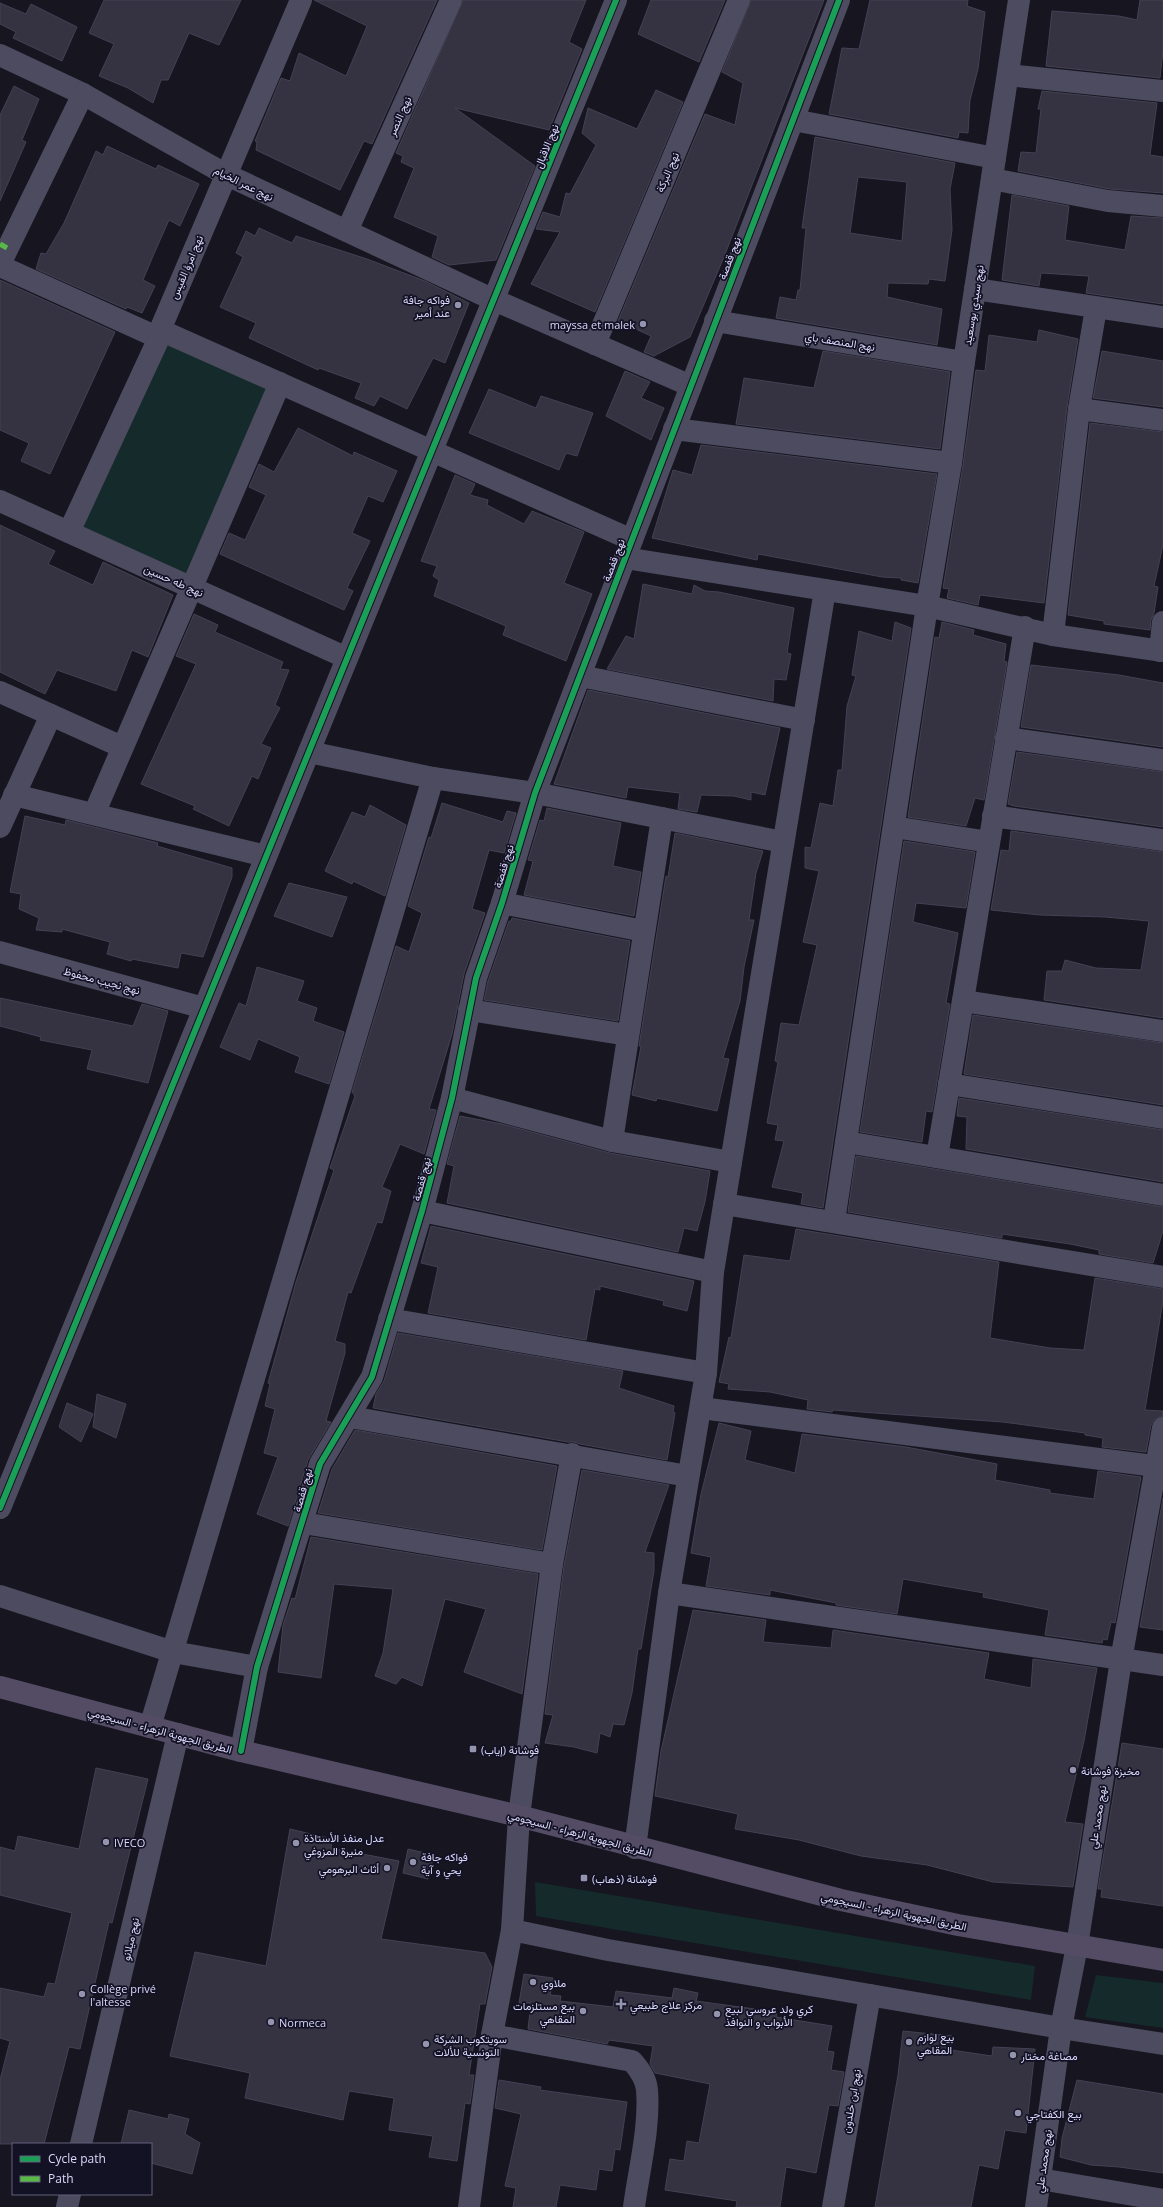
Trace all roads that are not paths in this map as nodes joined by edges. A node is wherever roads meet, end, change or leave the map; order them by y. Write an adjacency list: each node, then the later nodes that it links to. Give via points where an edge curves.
1 (301, 0): 13 (street, نهج امرؤ القيس)
2 (451, 0): 16 (street, نهج النصر)
3 (616, 0): 19 (street, نهج الاقبال)
4 (739, 0): 24 (street, نهج البركة)
5 (839, 0): 11 (street, نهج قفصة)
6 (1018, 1): 8 (street, نهج سيدي بوسعيد)
7 (0, 55): 10 (street, نهج عمر الخيام)
8 (1008, 75): 9 (street); 12 (street, نهج سيدي بوسعيد)
9 (1163, 91)
10 (83, 94): 13 (street, نهج عمر الخيام); 17 (street)
11 (793, 120): 12 (street); 22 (street, نهج قفصة)
12 (995, 158): 14 (street, نهج سيدي بوسعيد)
13 (225, 174): 16 (street, نهج عمر الخيام); 23 (street, نهج امرؤ القيس)
14 (992, 179): 15 (street, via 1108,201); 18 (street, نهج سيدي بوسعيد)
15 (1163, 206)
16 (347, 232): 19 (street, نهج عمر الخيام)
17 (0, 265): 23 (street)
18 (975, 289): 20 (street); 25 (street, نهج سيدي بوسعيد)
19 (494, 300): 24 (street, نهج عمر الخيام); 31 (street, نهج الاقبال)
20 (1096, 308): 21 (street); 28 (street)
21 (1163, 317)
22 (715, 321): 25 (street, نهج المنصف باي); 27 (street, نهج قفصة)
23 (159, 334): 26 (street); 34 (street, نهج امرؤ القيس)
24 (595, 344): 27 (street, نهج عمر الخيام)
25 (964, 362): 32 (street, نهج سيدي بوسعيد)
26 (280, 383): 31 (street); 36 (street)
27 (691, 386): 30 (street, نهج قفصة)
28 (1079, 409): 29 (street); 41 (street)
29 (1163, 420)
30 (674, 429): 32 (street); 35 (street, نهج قفصة)
31 (432, 451): 35 (street); 43 (street, نهج الاقبال)
32 (951, 463): 38 (street, نهج سيدي بوسعيد)
33 (0, 501): 34 (street, نهج طه حسين)
34 (69, 532): 36 (street, نهج طه حسين)
35 (628, 549): 37 (street); 44 (street, نهج قفصة)
36 (191, 588): 43 (street, نهج طه حسين); 49 (street)
37 (825, 590): 38 (street); 47 (street)
38 (927, 606): 40 (street); 59 (street, نهج سيدي بوسعيد)
39 (1163, 622): 42 (street)
40 (1025, 627): 41 (street); 48 (street)
41 (1053, 635): 42 (street)
42 (1162, 651)
43 (347, 658): 50 (street, نهج الاقبال)
44 (580, 676): 47 (street); 53 (street, نهج قفصة)
45 (0, 692): 46 (street)
46 (50, 715): 49 (street); 54 (street)
47 (804, 720): 61 (street)
48 (1006, 738): 51 (street); 56 (street)
49 (122, 747): 55 (street)
50 (309, 752): 52 (street); 63 (street, نهج الاقبال)
51 (1163, 760)
52 (433, 778): 53 (street); 98 (street)
53 (535, 793): 57 (street); 64 (street, نهج قفصة)
54 (14, 795): 55 (street); 58 (street)
55 (94, 814): 63 (street)
56 (993, 816): 60 (street); 62 (street)
57 (662, 818): 61 (street); 65 (street)
58 (0, 827)
59 (894, 827): 62 (street); 76 (street, نهج سيدي بوسعيد)
60 (1163, 840)
61 (783, 842): 78 (street)
62 (989, 842): 67 (street)
63 (266, 856): 68 (street, نهج الاقبال)
64 (502, 903): 65 (street); 69 (street, نهج قفصة, via 476,978)
65 (644, 931): 71 (street)
66 (0, 952): 68 (street, نهج نجيب محفوظ)
67 (963, 1001): 70 (street); 72 (street)
68 (204, 1008): 93 (street, نهج الاقبال)
69 (470, 1010): 71 (street); 73 (street, نهج قفصة)
70 (1163, 1030)
71 (628, 1035): 75 (street)
72 (949, 1084): 74 (street); 77 (street)
73 (452, 1098): 75 (street); 81 (street, نهج قفصة)
74 (1163, 1118)
75 (612, 1141): 78 (street)
76 (846, 1142): 77 (street); 82 (street, نهج سيدي بوسعيد)
77 (937, 1157): 79 (street)
78 (731, 1162): 80 (street)
79 (1163, 1195)
80 (724, 1204): 82 (street); 83 (street)
81 (422, 1211): 83 (street); 85 (street, نهج قفصة)
82 (834, 1222): 84 (street)
83 (713, 1272): 86 (street)
84 (1163, 1277)
85 (389, 1319): 86 (street); 88 (street, نهج قفصة, via 372,1377)
86 (706, 1373): 87 (street)
87 (701, 1408): 91 (street); 92 (street)
88 (350, 1417): 90 (street); 94 (street, نهج قفصة, via 320,1464)
89 (1163, 1428): 91 (street, نهج محمد علي)
90 (572, 1454): 92 (street); 95 (street)
91 (1160, 1467): 99 (street, نهج محمد علي)
92 (688, 1476): 96 (street)
93 (0, 1508)
94 (303, 1523): 95 (street); 101 (street, نهج قفصة)
95 (552, 1564): 106 (street)
96 (670, 1593): 99 (street); 107 (street)
97 (0, 1596): 98 (street)
98 (173, 1652): 101 (street); 103 (street)
99 (1121, 1660): 100 (street); 109 (street, نهج محمد علي)
100 (1163, 1665)
101 (257, 1667): 105 (street, نهج قفصة)
102 (0, 1687): 103 (main road, الطريق الجهوية الزهراء - السيجومي)
103 (150, 1727): 104 (main road, الطريق الجهوية الزهراء - السيجومي)
104 (178, 1734): 105 (main road, الطريق الجهوية الزهراء - السيجومي); 115 (street, نهج ميلانو)
105 (241, 1751): 106 (main road, الطريق الجهوية الزهراء - السيجومي)
106 (519, 1816): 107 (main road, الطريق الجهوية الزهراء - السيجومي); 108 (street)
107 (636, 1848): 109 (main road, الطريق الجهوية الزهراء - السيجومي, via 841,1900 958,1925)
108 (512, 1930): 111 (street, via 608,1950); 113 (street)
109 (1077, 1946): 110 (main road, الطريق الجهوية الزهراء - السيجومي); 112 (street, نهج محمد علي)
110 (1163, 1960)
111 (870, 1995): 112 (street); 122 (street, نهج ابن خلدون)
112 (1061, 2028): 114 (street); 116 (street, نهج محمد علي)
113 (492, 2035): 120 (street); 121 (street, via 632,2061 642,2072 647,2089 646,2124)
114 (1163, 2044)
115 (81, 2143)
116 (1040, 2179): 118 (street); 123 (street, نهج محمد علي)
117 (70, 2195): 119 (street)
118 (1163, 2200)
119 (66, 2207)
120 (469, 2207)
121 (634, 2207)
122 (833, 2207)
123 (1036, 2207)

